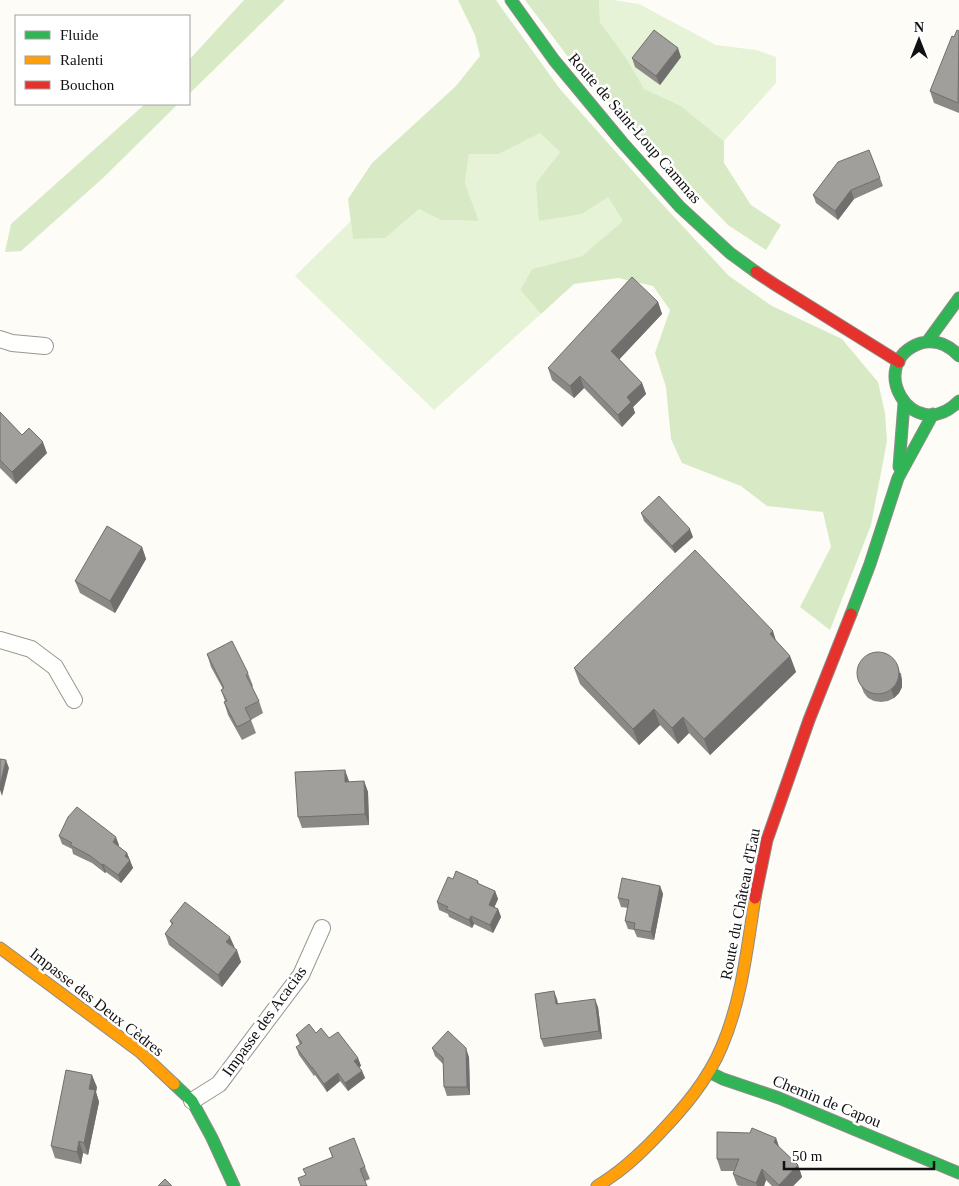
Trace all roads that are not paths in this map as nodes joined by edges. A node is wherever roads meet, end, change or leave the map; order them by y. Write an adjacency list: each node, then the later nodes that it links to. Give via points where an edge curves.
1 (511, 0): 7 (street, Route de Saint-Loup Cammas, via 554,60 680,207 730,253 759,274)
2 (959, 298): 4 (street)
3 (0, 339): 5 (street)
4 (927, 342): 6 (street, via 945,345); 7 (street, via 906,352)
5 (45, 346)
6 (959, 356)
7 (899, 362): 8 (street, via 895,376 897,390)
8 (904, 403): 10 (street, via 922,413); 11 (street, Route du Château d'Eau)
9 (956, 406): 10 (street)
10 (933, 414): 11 (street, Route du Château d'Eau)
11 (898, 478): 16 (street, Route du Château d'Eau, via 870,564 809,720 767,840 742,980 722,1047)
12 (0, 640): 13 (street, via 31,650 55,667)
13 (74, 700)
14 (322, 928): 17 (street, Impasse des Acacias, via 301,975 219,1084)
15 (0, 948): 17 (street, Impasse des Deux Cèdres, via 140,1052)
16 (709, 1072): 18 (street, Chemin de Capou); 20 (street, Route du Château d'Eau, via 642,1153)
17 (192, 1101): 19 (street, Impasse des Deux Cèdres)
18 (959, 1173)
19 (234, 1186)
20 (598, 1186)

